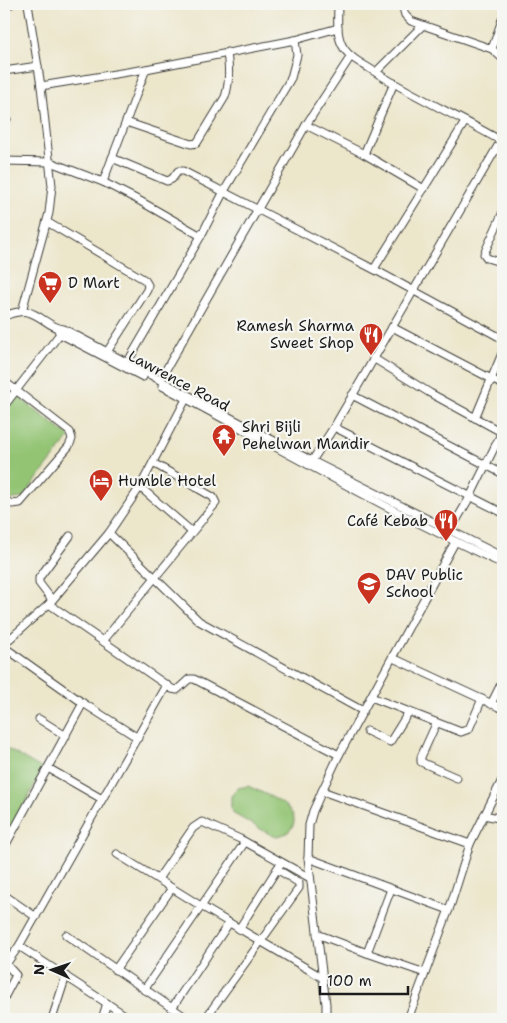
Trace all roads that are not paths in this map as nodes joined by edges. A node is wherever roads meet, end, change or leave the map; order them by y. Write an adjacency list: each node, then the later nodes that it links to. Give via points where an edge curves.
1 (11, 4): 5 (street)
2 (28, 4): 14 (street)
3 (338, 4): 8 (street)
4 (402, 4): 7 (street, via 407,18)
5 (4, 5)
6 (503, 17): 10 (street)
7 (422, 26): 10 (street); 17 (street)
8 (338, 28): 9 (street); 12 (street, via 341,43)
9 (295, 40): 11 (street); 32 (street, via 297,55 291,78)
10 (492, 49): 13 (street)
11 (227, 52): 15 (street); 22 (street, via 227,90 197,142 191,144)
12 (351, 56): 17 (street); 24 (street)
13 (503, 58)
14 (38, 66): 16 (street); 19 (street)
15 (146, 68): 19 (street); 22 (street)
16 (4, 71)
17 (376, 72): 18 (street)
18 (394, 83): 23 (street); 26 (street)
19 (41, 86): 29 (street)
20 (4, 101): 21 (street)
21 (7, 119)
22 (126, 122): 27 (street)
23 (465, 122): 25 (street); 31 (street)
24 (306, 125): 26 (street); 33 (street)
25 (502, 140): 39 (street)
26 (364, 154): 31 (street)
27 (112, 158): 30 (street); 32 (street, via 165,180 183,171)
28 (4, 161): 29 (street)
29 (50, 162): 30 (street); 35 (street, via 52,194)
30 (103, 182): 36 (street)
31 (424, 189): 38 (street)
32 (223, 193): 33 (street); 36 (street)
33 (257, 210): 38 (street); 50 (street)
34 (503, 212): 37 (street, via 484,254)
35 (47, 222): 40 (street); 46 (street, via 147,283 147,290)
36 (201, 236): 48 (street)
37 (503, 263)
38 (374, 269): 39 (street)
39 (413, 291): 42 (street); 44 (street)
40 (22, 311): 41 (street); 43 (street, Lawrence Road)
41 (4, 316)
42 (392, 327): 47 (street); 49 (street)
43 (60, 330): 46 (street, Lawrence Road); 53 (street); 55 (street, Lawrence Road)
44 (503, 339)
45 (503, 351): 49 (street)
46 (107, 352): 48 (street, Lawrence Road)
47 (373, 358): 54 (street); 57 (street)
48 (127, 363): 50 (street, Lawrence Road)
49 (492, 379): 52 (street); 57 (street)
50 (160, 380): 60 (street, Lawrence Road)
51 (4, 381): 53 (street)
52 (503, 385)
53 (16, 391): 56 (street); 66 (street, via 70,432 72,439 20,503)
54 (352, 395): 58 (street); 62 (street)
55 (186, 399): 61 (street); 67 (street, Lawrence Road)
56 (4, 406)
57 (475, 418): 59 (street)
58 (334, 427): 60 (street); 65 (street)
59 (503, 432): 62 (street)
60 (312, 462): 67 (street, Lawrence Road)
61 (153, 463): 64 (street); 71 (street, via 215,500 215,506)
62 (486, 466): 63 (street); 65 (street)
63 (503, 474)
64 (140, 487): 70 (street); 71 (street)
65 (470, 497): 68 (street); 69 (street)
66 (4, 500)
67 (391, 506): 69 (street, Lawrence Road); 73 (street, Lawrence Road)
68 (503, 514)
69 (450, 531): 74 (street, Lawrence Road)
70 (109, 532): 76 (street); 77 (street)
71 (192, 532): 76 (street)
72 (70, 536): 77 (street, via 39,578)
73 (455, 542): 75 (street, Lawrence Road); 80 (street)
74 (503, 558)
75 (503, 564)
76 (154, 578): 78 (street); 88 (street, via 208,627)
77 (51, 602): 78 (street); 79 (street)
78 (104, 640): 82 (street)
79 (4, 646): 85 (street)
80 (393, 658): 83 (street); 84 (street)
81 (503, 680): 86 (street)
82 (167, 685): 94 (street); 95 (street, via 176,690 189,679 194,679)
83 (371, 698): 88 (street); 89 (street)
84 (482, 699): 86 (street); 91 (street, via 466,731 457,732)
85 (83, 703): 93 (street); 94 (street)
86 (491, 704): 87 (street)
87 (503, 709)
88 (363, 711): 95 (street)
89 (408, 713): 91 (street); 92 (street, via 390,742)
90 (39, 719): 93 (street)
91 (436, 724): 97 (street, via 420,760 422,764)
92 (367, 731)
93 (66, 736): 96 (street)
94 (138, 738): 100 (street)
95 (339, 755): 99 (street)
96 (48, 768): 100 (street); 105 (street)
97 (457, 778)
98 (503, 778): 101 (street)
99 (322, 791): 104 (street); 107 (street, via 309,825)
100 (102, 799): 117 (street)
101 (484, 815): 102 (street); 104 (street)
102 (503, 819)
103 (245, 842): 108 (street); 111 (street, via 200,822); 115 (street)
104 (470, 844): 116 (street)
105 (4, 848)
106 (118, 854): 111 (street)
107 (308, 858): 110 (street); 113 (street)
108 (281, 862): 109 (street); 110 (street)
109 (276, 869): 119 (street); 122 (street, via 299,883 300,888)
110 (310, 878): 120 (street)
111 (158, 879): 112 (street)
112 (172, 888): 115 (street); 126 (street)
113 (391, 889): 116 (street); 124 (street)
114 (4, 895): 117 (street)
115 (201, 906): 118 (street); 130 (street)
116 (449, 910): 127 (street)
117 (36, 916): 123 (street)
118 (230, 923): 119 (street); 133 (street)
119 (239, 929): 122 (street)
120 (317, 934): 124 (street); 129 (street)
121 (66, 935): 126 (street)
122 (260, 941): 129 (street); 138 (street)
123 (19, 946): 125 (street); 128 (street)
124 (367, 954): 127 (street)
125 (5, 965): 131 (street, via 16,975)
126 (115, 970): 130 (street)
127 (425, 973): 140 (street)
128 (66, 976): 132 (street); 134 (street)
129 (323, 978): 139 (street)
130 (144, 990): 133 (street)
131 (4, 998)
132 (107, 1003): 135 (street); 136 (street)
133 (172, 1008): 137 (street)
134 (52, 1019)
135 (102, 1019)
136 (131, 1019)
137 (188, 1019)
138 (205, 1019)
139 (326, 1019)
140 (408, 1019)

